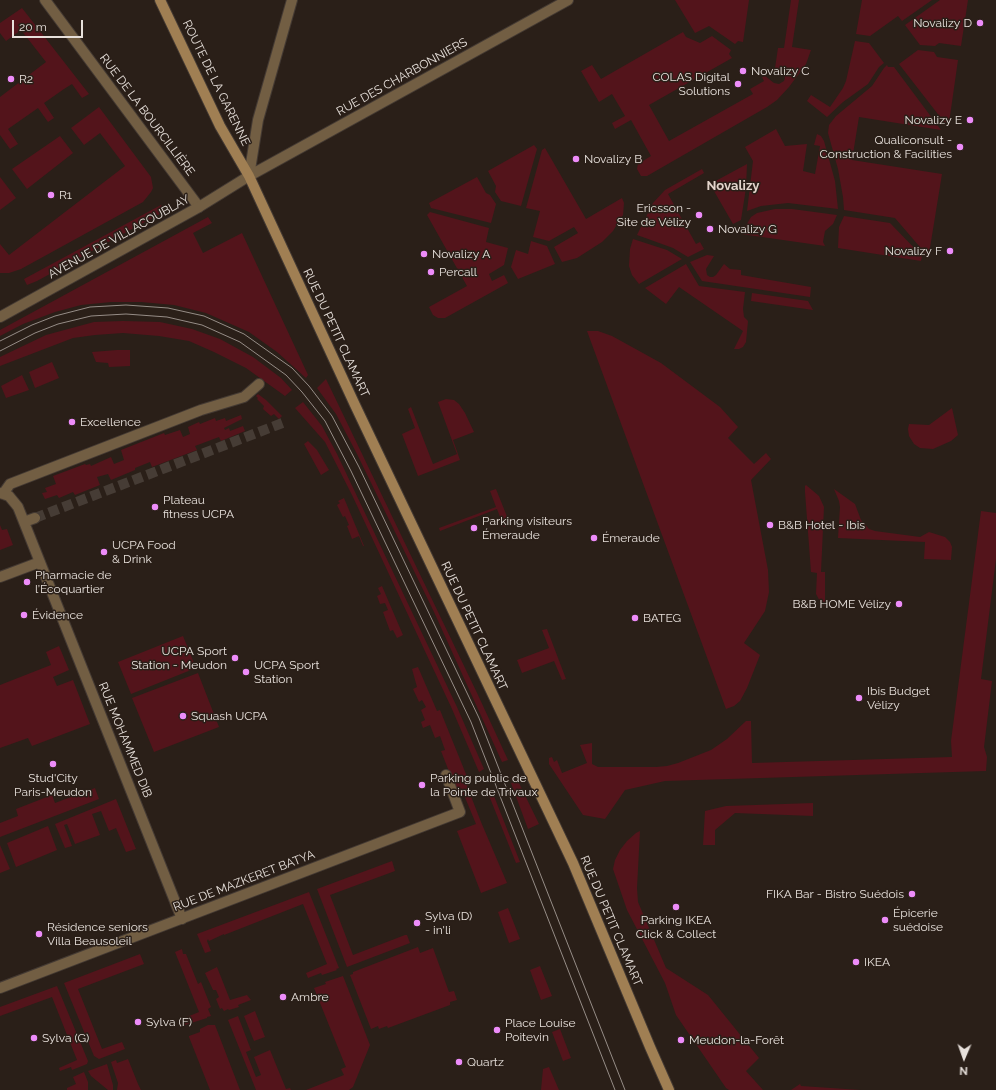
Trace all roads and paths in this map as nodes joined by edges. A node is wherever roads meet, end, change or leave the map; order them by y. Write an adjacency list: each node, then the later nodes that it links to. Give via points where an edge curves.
1 (45, 0): 6 (street, RUE DE LA BOURCILLIÈRE)
2 (160, 0): 5 (main road, ROUTE DE LA GARENNE, via 220,126)
3 (292, 0): 5 (street, via 258,120)
4 (568, 0): 5 (street, RUE DES CHARBONNIERS)
5 (249, 176): 6 (street, AVENUE DE VILLACOUBLAY); 17 (main road, RUE DU PETIT CLAMART, via 573,864)
6 (199, 207): 7 (street, AVENUE DE VILLACOUBLAY)
7 (0, 317)
8 (259, 384): 9 (street, via 244,397 202,410 10,484)
9 (1, 493): 11 (street, RUE MOHAMMED DIB, via 15,502)
10 (36, 518): 11 (street)
11 (24, 522): 12 (street, RUE MOHAMMED DIB)
12 (42, 566): 13 (street); 15 (street, RUE MOHAMMED DIB)
13 (0, 577)
14 (446, 775): 15 (street, RUE DE MAZKERET BATYA, via 460,812)
15 (182, 918): 16 (street, RUE DE MAZKERET BATYA)
16 (0, 988)
17 (669, 1090)

